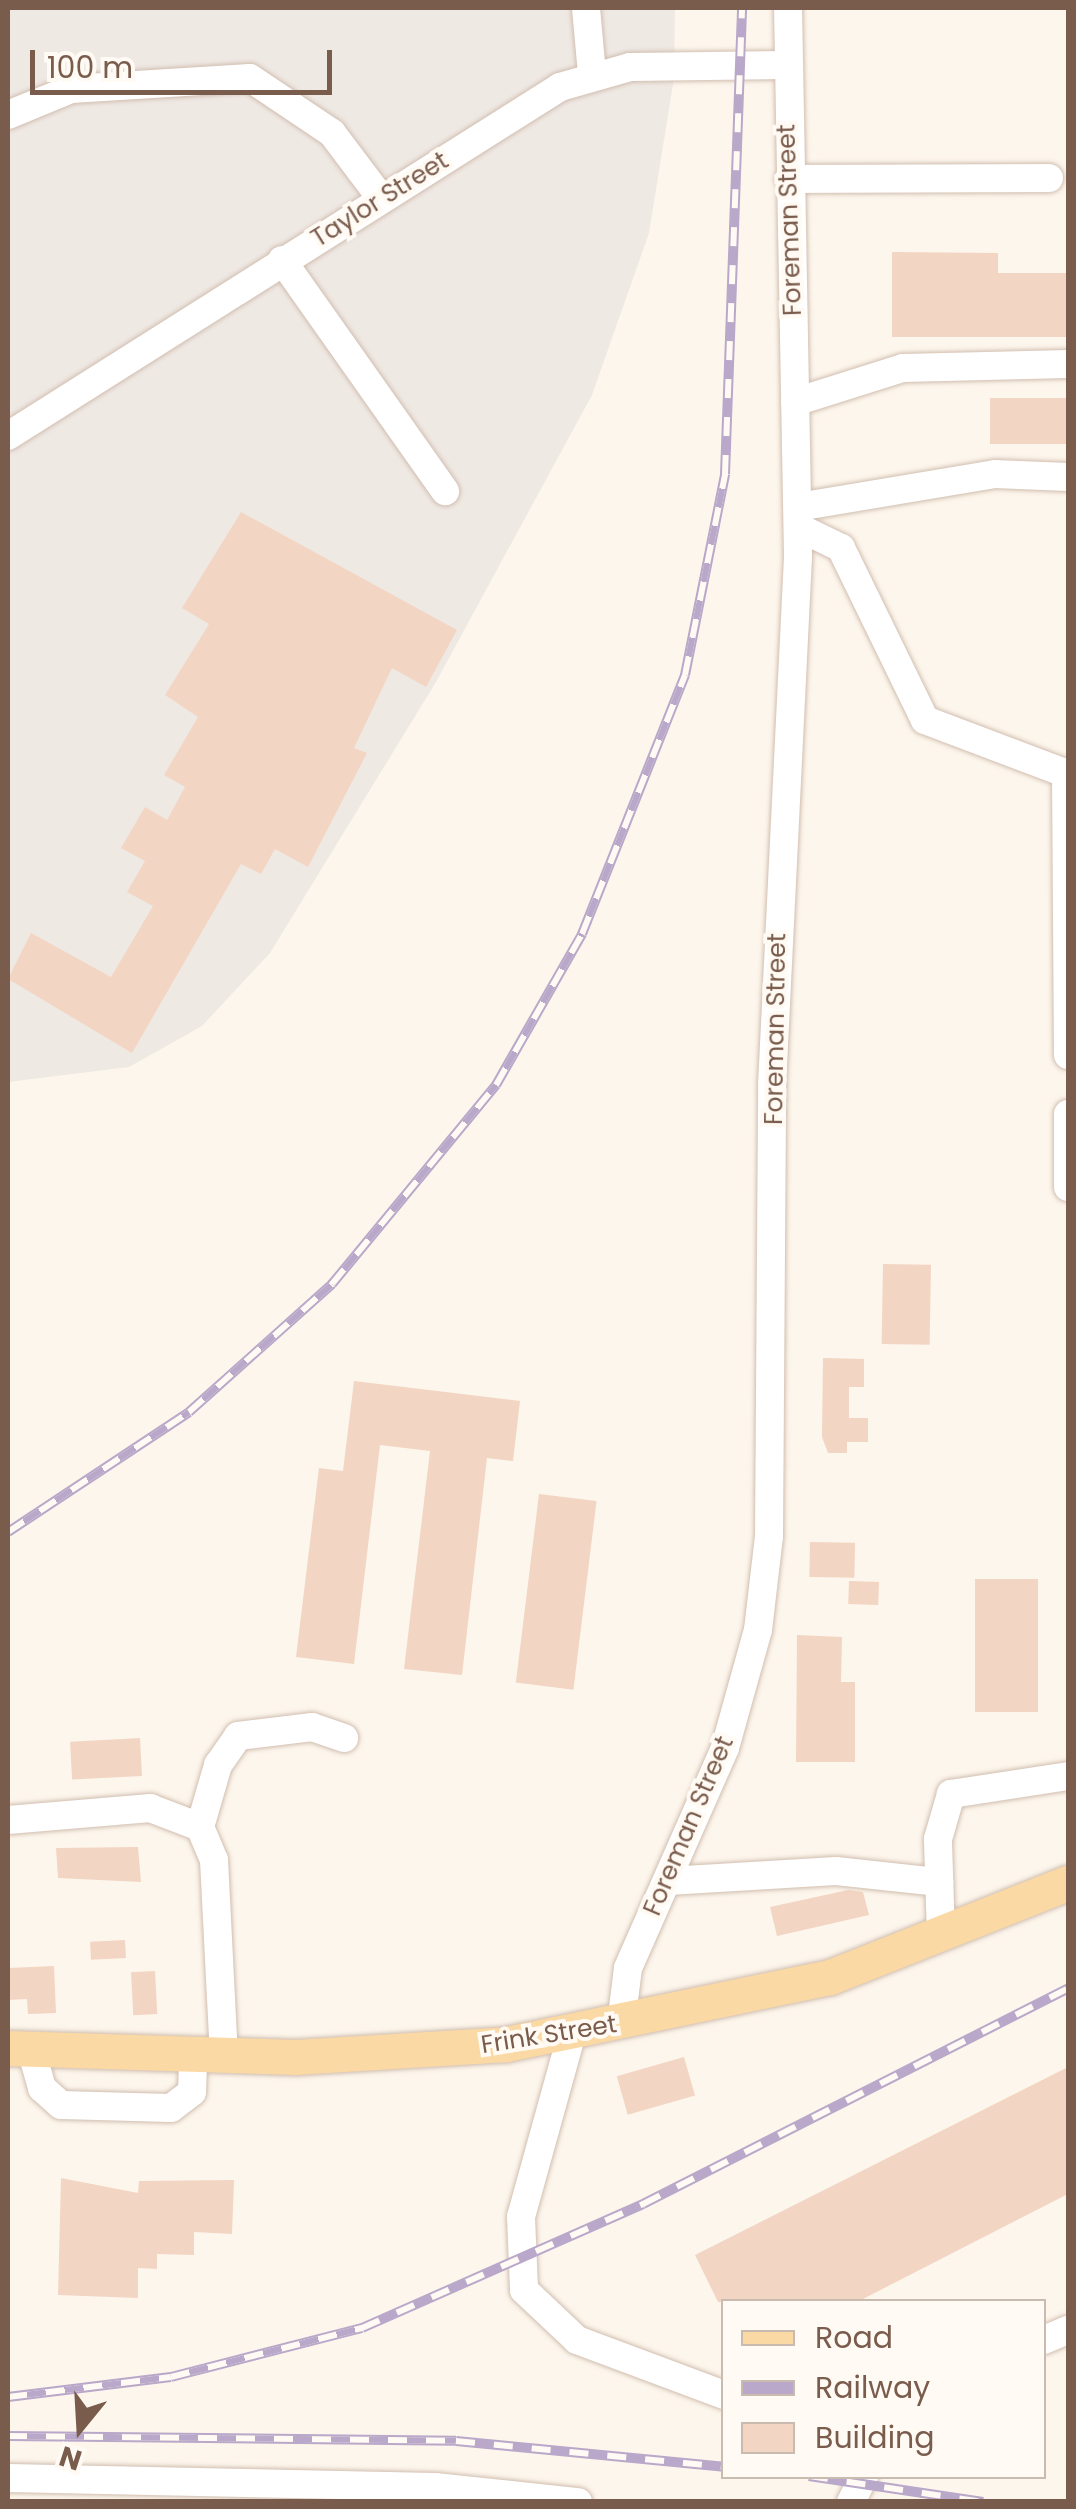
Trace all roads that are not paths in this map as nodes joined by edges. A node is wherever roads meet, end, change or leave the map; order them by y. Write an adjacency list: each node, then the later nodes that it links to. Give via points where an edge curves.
1 (586, 8): 4 (street)
2 (788, 8): 3 (street, Foreman Street)
3 (785, 65): 4 (street, Taylor Street); 7 (street, Foreman Street)
4 (592, 74): 8 (street, Taylor Street)
5 (8, 115): 8 (street, via 71,89 250,78 332,133)
6 (1049, 178): 7 (street)
7 (789, 179): 11 (street, Foreman Street)
8 (381, 198): 9 (street, Taylor Street)
9 (282, 260): 12 (street, Taylor Street); 14 (street)
10 (1068, 364): 11 (street, via 903,368)
11 (795, 402): 15 (street, Foreman Street)
12 (8, 436)
13 (1068, 478): 15 (street, via 995,474)
14 (445, 491)
15 (798, 517): 16 (street, via 841,548 926,720); 24 (street, Foreman Street, via 772,1084 769,1537 745,1680)
16 (1067, 774): 17 (street)
17 (1068, 1055)
18 (1068, 1114): 19 (street)
19 (1068, 1187)
20 (344, 1738): 23 (street, via 312,1727 238,1736 218,1766)
21 (1068, 1776): 25 (street, via 951,1794 938,1839)
22 (8, 1820): 23 (street, via 150,1808)
23 (200, 1827): 31 (street, via 214,1860)
24 (668, 1881): 25 (street, via 836,1871); 28 (street, Foreman Street, via 628,1968)
25 (939, 1882): 27 (street)
26 (1068, 1883): 27 (main road, Frink Street)
27 (941, 1937): 28 (main road, Frink Street, via 830,1976)
28 (621, 2024): 29 (main road, Frink Street)
29 (572, 2033): 31 (main road, Frink Street, via 423,2052); 32 (street, via 521,2217 524,2290 576,2340)
30 (19, 2048): 31 (main road, Frink Street); 31 (street, via 42,2088 62,2105 171,2108 192,2092)
31 (208, 2054)
32 (721, 2395)
33 (8, 2478): 35 (street, via 435,2486)
34 (862, 2479): 36 (street)
35 (578, 2502)
36 (851, 2502)

